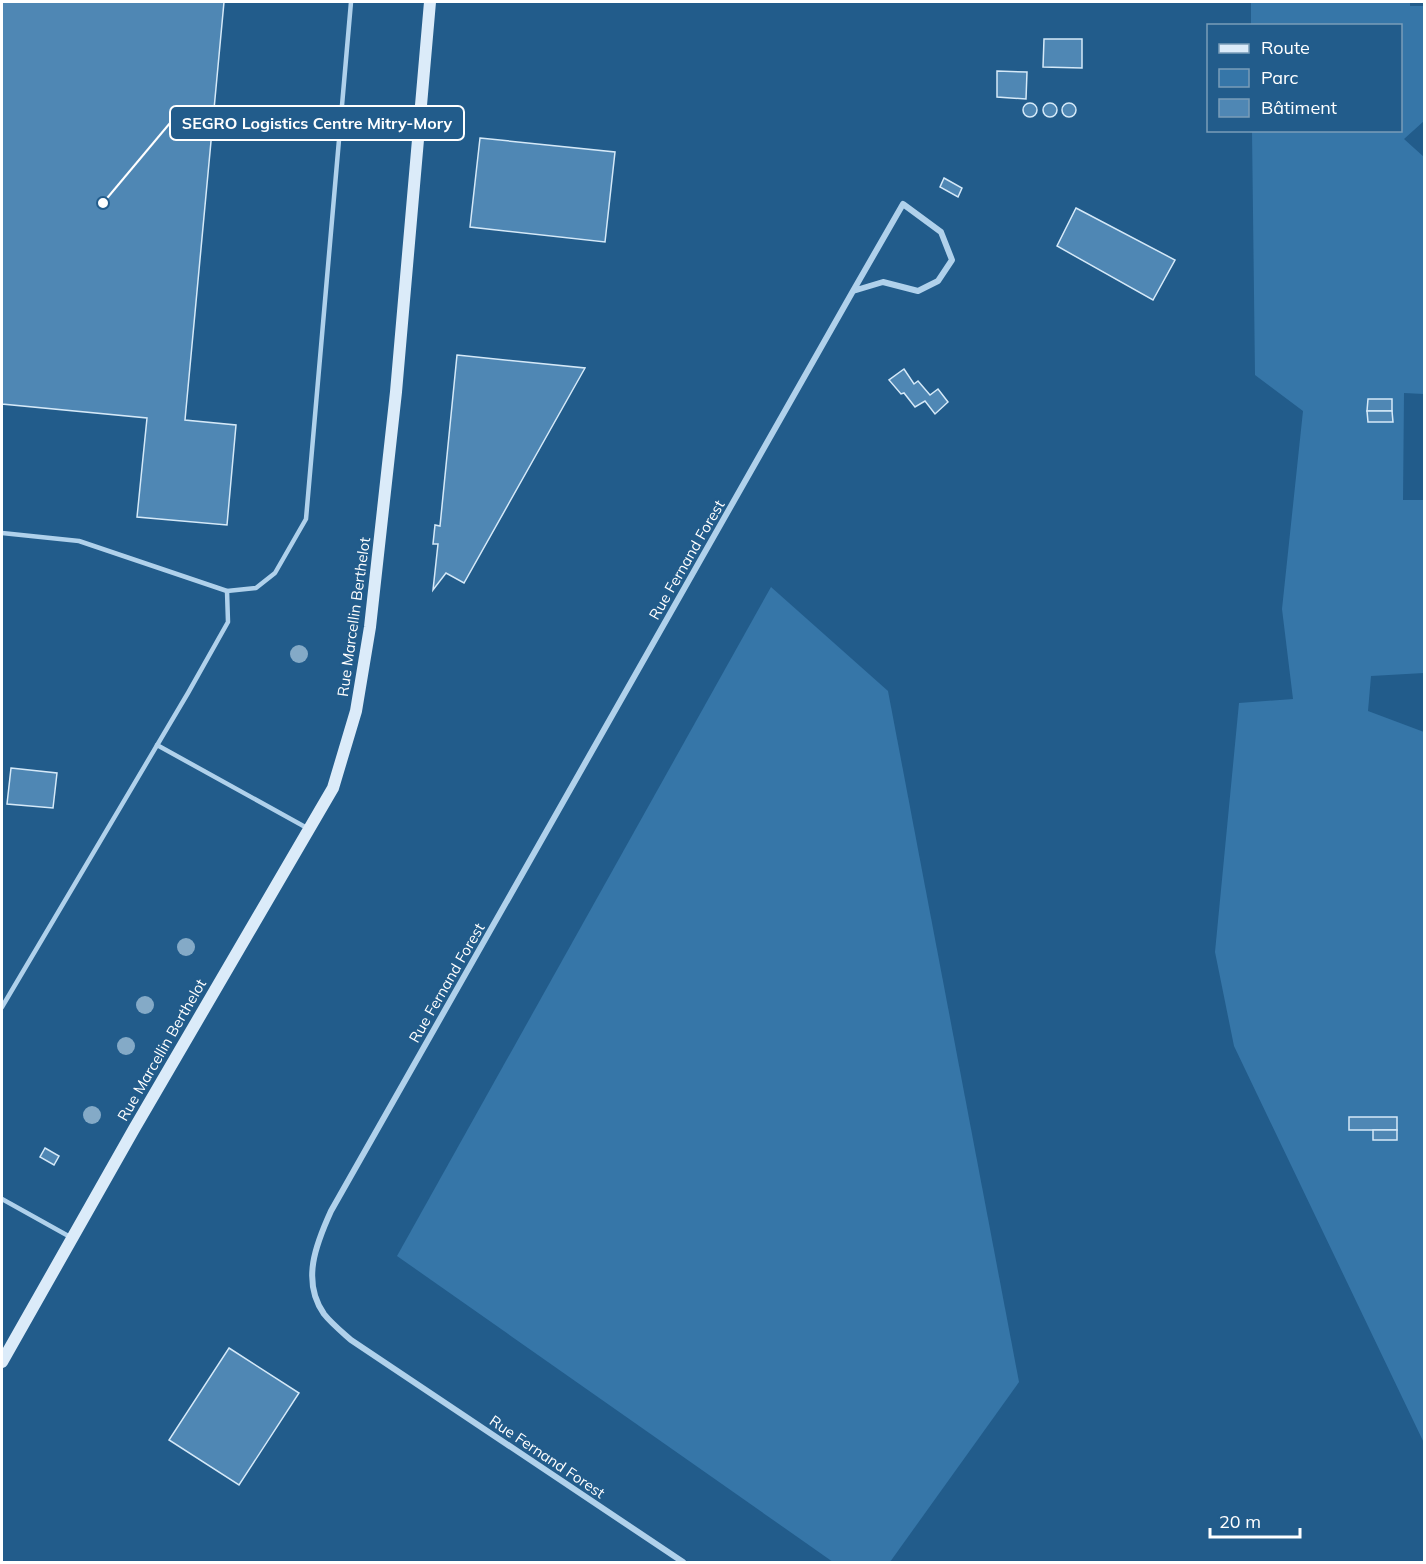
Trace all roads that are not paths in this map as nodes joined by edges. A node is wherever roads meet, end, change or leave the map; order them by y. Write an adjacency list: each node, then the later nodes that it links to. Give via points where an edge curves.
1 (351, 2): 5 (lane, via 306,519 275,573 256,588)
2 (430, 2): 7 (street, Rue Marcellin Berthelot, via 396,392 370,627 356,711 333,788)
3 (853, 291): 3 (street, Rue Fernand Forest, via 884,282 918,291 938,280 952,260 941,232 903,204); 12 (street, Rue Fernand Forest, via 331,1211 314,1254 312,1270 318,1303 351,1340)
4 (2, 533): 5 (lane, via 79,542)
5 (227, 591): 6 (lane, via 228,622)
6 (158, 745): 7 (lane); 8 (lane)
7 (309, 829): 10 (street, Rue Marcellin Berthelot)
8 (2, 1007)
9 (2, 1199): 10 (lane)
10 (72, 1238): 11 (street, Rue Marcellin Berthelot)
11 (2, 1362)
12 (683, 1563)

